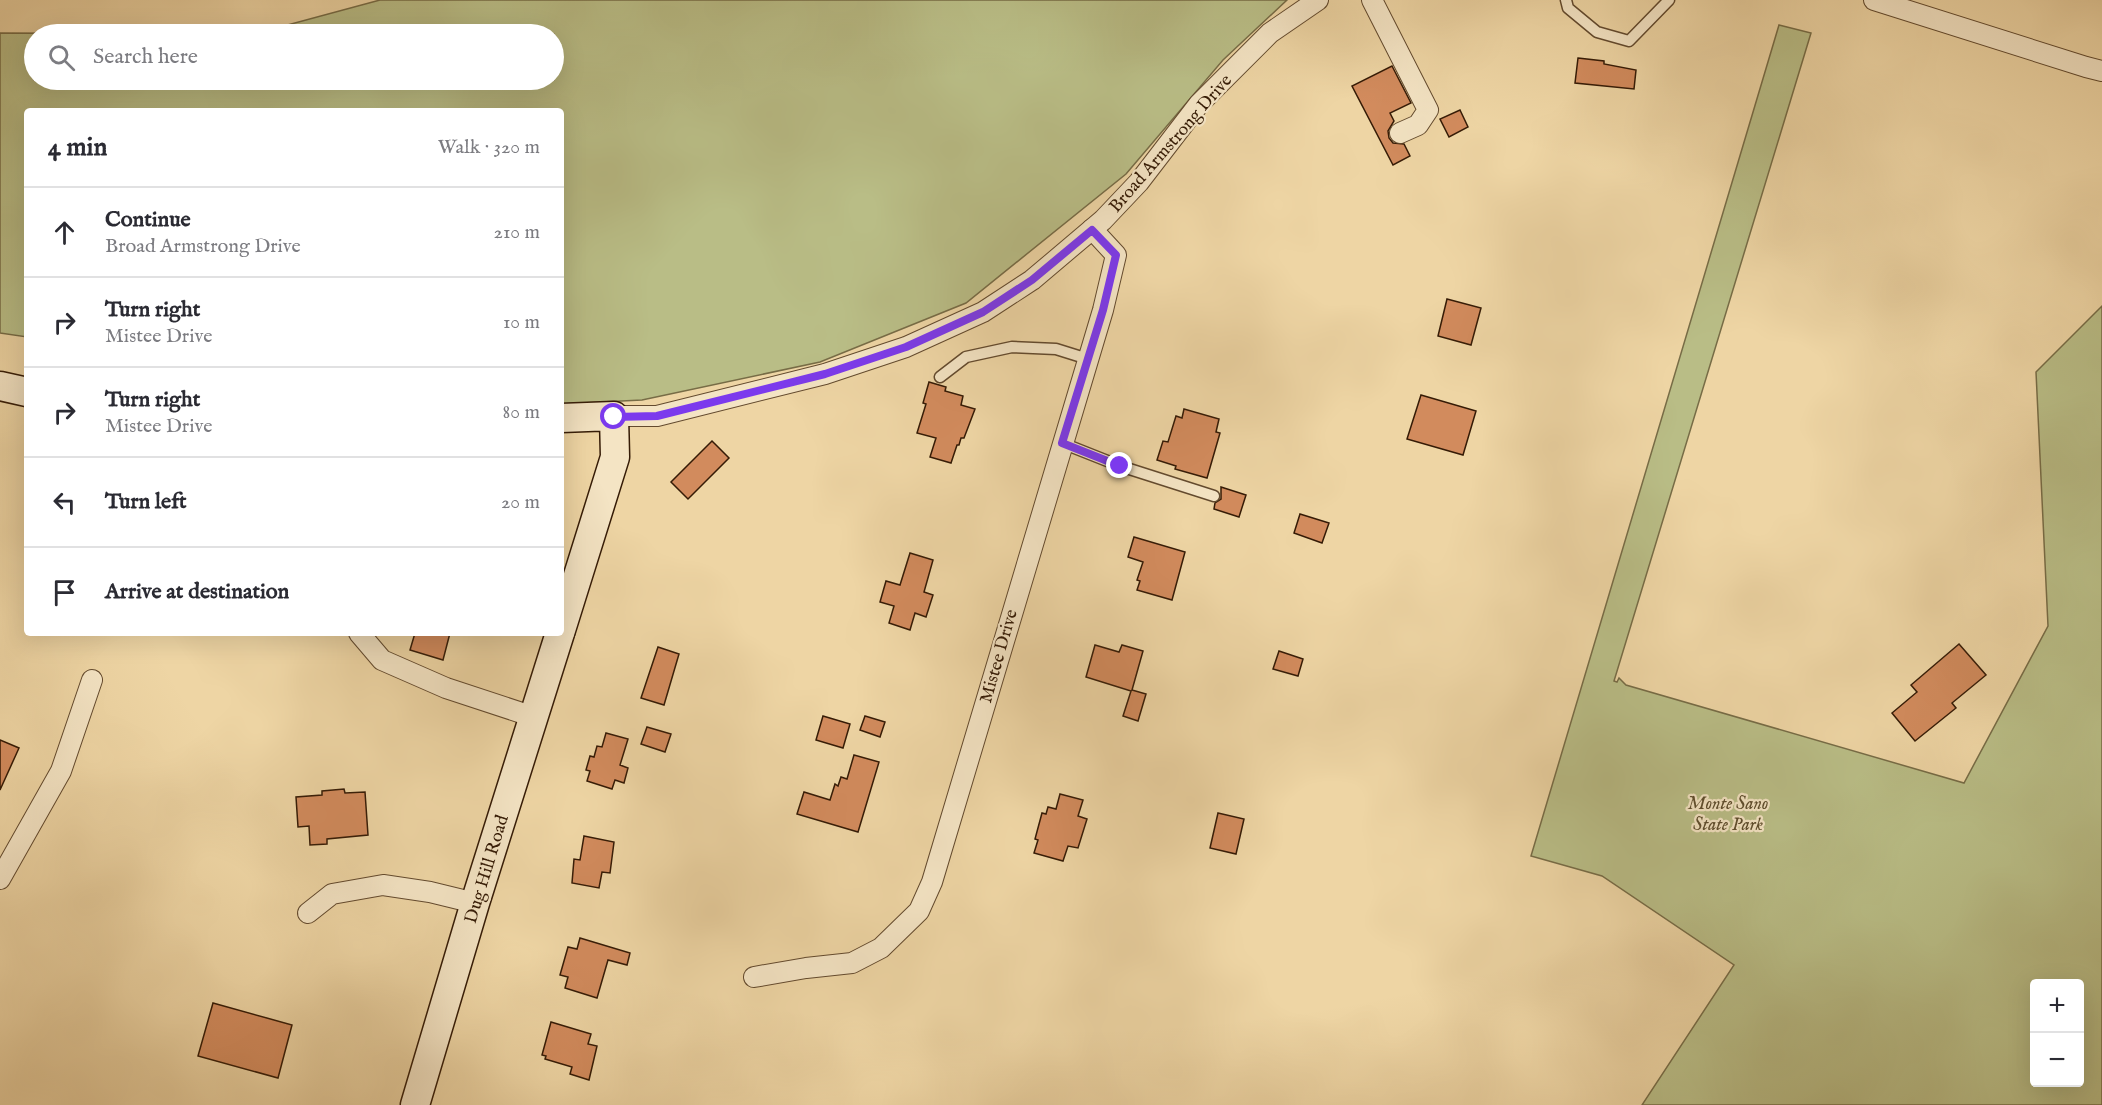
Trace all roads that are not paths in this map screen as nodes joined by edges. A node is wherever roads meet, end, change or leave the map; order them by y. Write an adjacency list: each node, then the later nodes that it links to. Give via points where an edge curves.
1 (1318, 0): 8 (street, Broad Armstrong Drive, via 1270,33 1199,104 1139,182)
2 (1372, 0): 7 (street, via 1428,110 1418,125)
3 (1566, 0): 4 (lane, via 1568,8 1597,32 1629,41)
4 (1669, 0)
5 (1874, 0): 6 (street)
6 (2102, 71)
7 (1400, 133)
8 (1092, 230): 9 (street, Mistee Drive, via 1116,255); 13 (street, Broad Armstrong Drive, via 1032,280 983,312 906,347 825,374 657,416)
9 (1088, 359): 10 (lane, via 1056,349 1012,347 966,357); 15 (street, Mistee Drive)
10 (940, 376)
11 (0, 386): 12 (street)
12 (24, 391)
13 (614, 417): 14 (street); 17 (street, Dug Hill Road, via 615,457)
14 (564, 418)
15 (1062, 443): 16 (lane); 25 (street, Mistee Drive, via 932,882 919,911 881,948 852,963)
16 (1214, 496)
17 (564, 618)
18 (362, 636): 21 (street, via 382,660 446,688)
19 (558, 636): 21 (street, Dug Hill Road)
20 (92, 680): 22 (street, via 61,771)
21 (534, 717): 23 (street, Dug Hill Road)
22 (0, 879)
23 (475, 903): 24 (street, via 383,885 332,894); 26 (street, Dug Hill Road)
24 (308, 913)
25 (754, 977)
26 (415, 1105)

